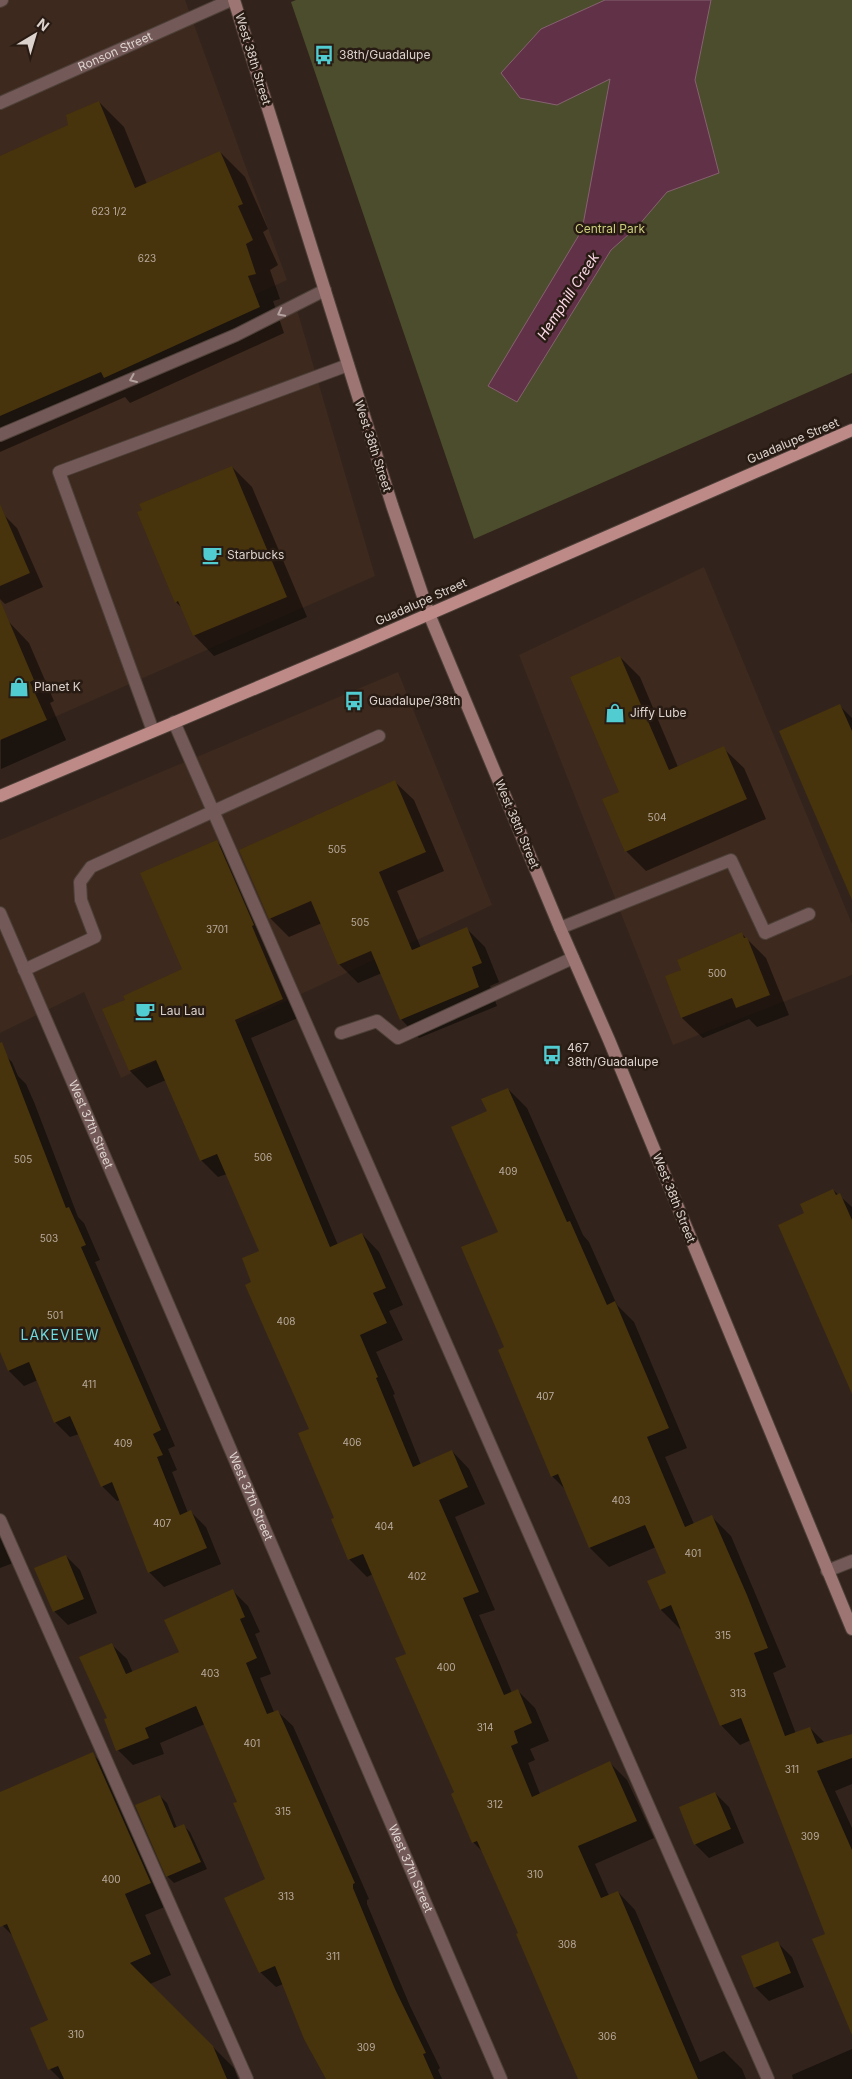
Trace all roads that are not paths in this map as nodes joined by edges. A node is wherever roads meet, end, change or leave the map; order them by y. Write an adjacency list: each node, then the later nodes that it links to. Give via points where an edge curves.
1 (233, 0): 2 (street, Ronson Street); 3 (street, West 38th Street)
2 (0, 103)
3 (325, 290): 4 (street, West 38th Street); 6 (street, one-way to 6, via 236,335)
4 (348, 365): 7 (street, West 38th Street); 9 (street, via 59,472)
5 (852, 430): 7 (main road, Guadalupe Street)
6 (0, 435)
7 (430, 614): 8 (main road, Guadalupe Street); 15 (street, West 38th Street)
8 (174, 722): 9 (main road, Guadalupe Street); 12 (street)
9 (152, 731): 11 (main road, Guadalupe Street)
10 (379, 736): 12 (street)
11 (0, 796)
12 (213, 812): 17 (street, via 91,868 80,882 81,900 95,937); 25 (street)
13 (0, 914): 17 (street, West 37th Street)
14 (809, 914): 15 (street, via 765,933 732,860)
15 (560, 928): 16 (street, West 38th Street)
16 (573, 958): 18 (street, via 398,1038 377,1021); 21 (street, West 38th Street)
17 (24, 970): 24 (street, West 37th Street)
18 (341, 1034)
19 (0, 1520): 23 (street)
20 (852, 1561): 21 (street)
21 (827, 1571): 22 (street, West 38th Street)
22 (852, 1629)
23 (247, 2079)
24 (501, 2079)
25 (768, 2079)

